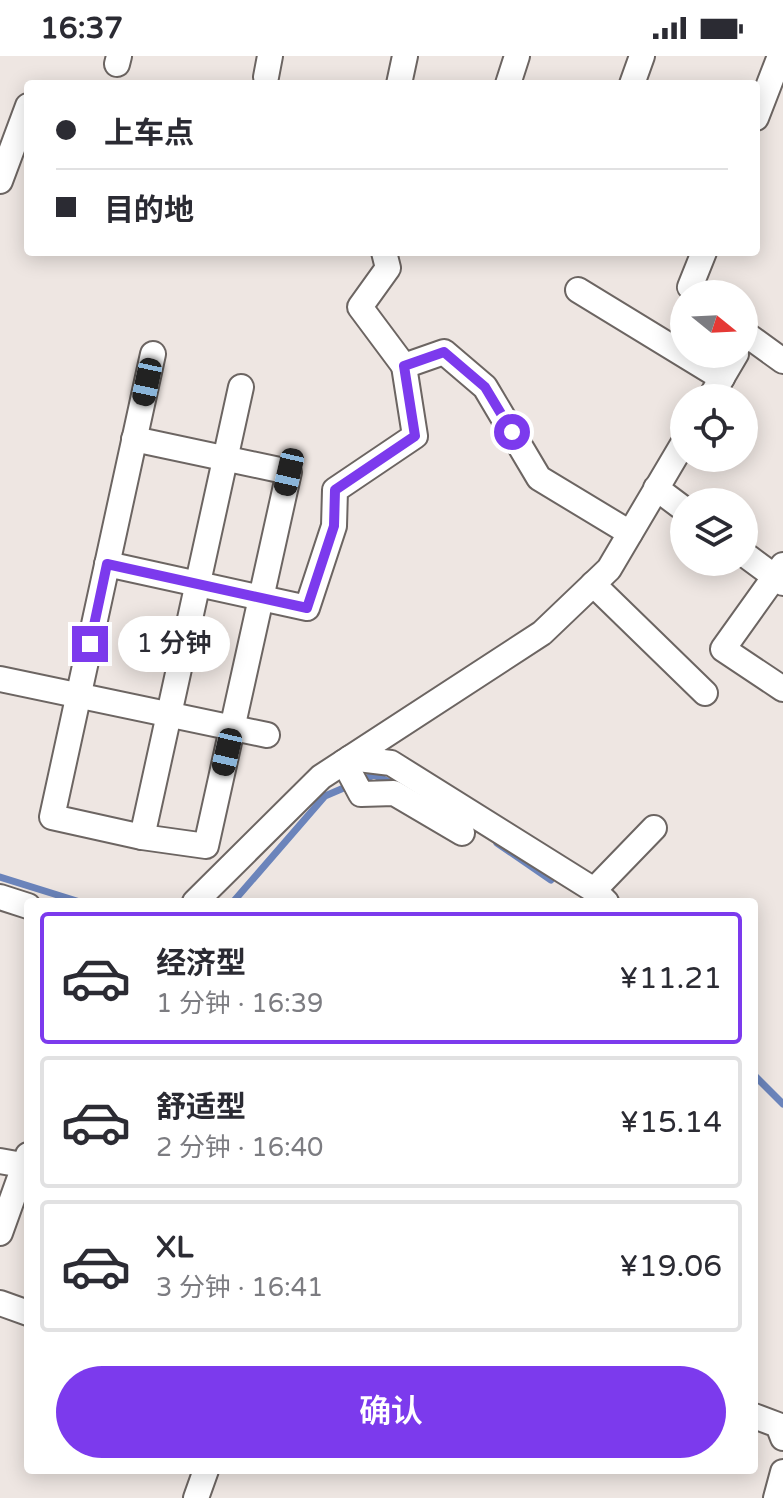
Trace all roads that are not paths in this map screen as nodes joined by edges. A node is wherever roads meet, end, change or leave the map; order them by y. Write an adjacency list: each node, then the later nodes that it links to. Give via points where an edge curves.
1 (405, 56): 5 (street)
2 (517, 56): 6 (street)
3 (642, 56): 7 (street)
4 (780, 56): 8 (street)
5 (400, 80)
6 (509, 80)
7 (633, 80)
8 (760, 108)
9 (24, 117): 10 (street)
10 (0, 181)
11 (385, 256): 18 (street, via 388,268 360,307)
12 (702, 256): 13 (street)
13 (693, 280)
14 (578, 290): 19 (street)
15 (758, 348): 17 (street)
16 (153, 354): 21 (street)
17 (783, 361)
18 (404, 366): 25 (street, via 444,352 485,387 539,478); 27 (street, via 415,436 335,490 334,526 307,608)
19 (710, 384)
20 (241, 387): 38 (street)
21 (134, 439): 27 (street); 38 (street, via 289,472 206,846)
22 (670, 465): 23 (street)
23 (656, 488): 24 (street); 25 (street)
24 (670, 498)
25 (630, 533): 29 (street, via 609,569)
26 (758, 562): 28 (street)
27 (107, 564): 33 (street)
28 (780, 575): 31 (street, via 723,649)
29 (593, 584): 32 (street); 35 (street, via 542,633)
30 (0, 679): 33 (street)
31 (783, 689)
32 (705, 693)
33 (78, 697): 34 (street); 38 (street, via 52,817)
34 (267, 735)
35 (347, 760): 37 (street, via 361,794 394,793); 39 (street, via 391,763); 41 (street, via 321,777)
36 (654, 828): 39 (street)
37 (462, 833)
38 (142, 837)
39 (600, 896)
40 (0, 897): 42 (street)
41 (199, 898)
42 (24, 905)
43 (0, 1161): 44 (street)
44 (24, 1162)
45 (24, 1170): 46 (street)
46 (0, 1233)
47 (758, 1417): 48 (street)
48 (781, 1422)
49 (783, 1472): 52 (street)
50 (205, 1474): 51 (street)
51 (196, 1498)
52 (776, 1498)

